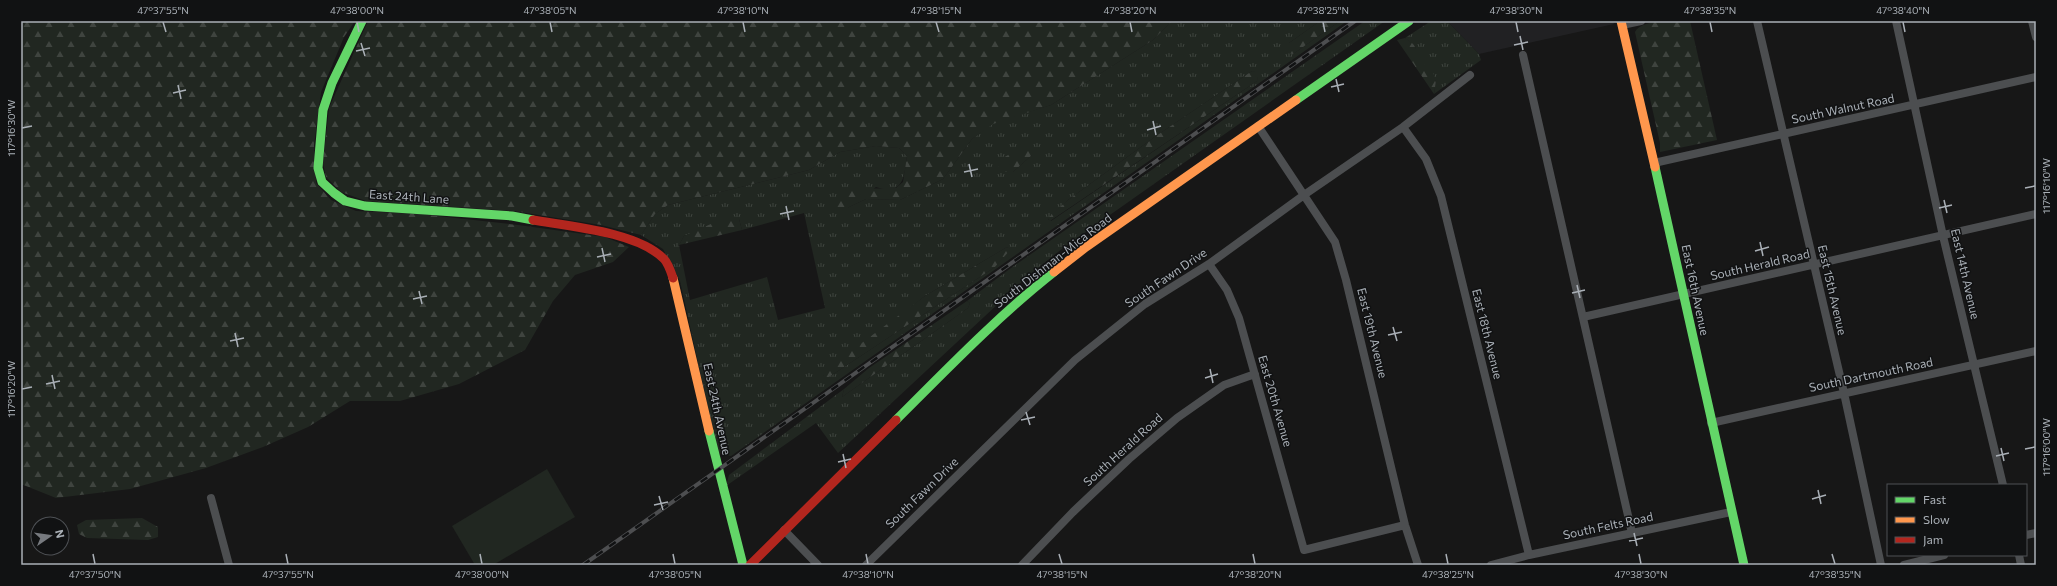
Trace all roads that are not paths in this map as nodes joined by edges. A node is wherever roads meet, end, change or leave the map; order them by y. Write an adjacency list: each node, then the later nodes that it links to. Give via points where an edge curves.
1 (362, 21): 20 (main road, East 24th Lane, via 332,83 324,110 318,168 322,182 334,193 345,200 365,206 512,216 603,232 640,243)
2 (1409, 21): 13 (main road, South Dishman-Mica Road)
3 (1641, 21): 7 (street)
4 (1757, 21): 15 (street, East 15th Avenue)
5 (1896, 21): 12 (street, East 14th Avenue)
6 (2032, 21): 8 (street)
7 (1621, 23): 16 (main road, East 16th Avenue)
8 (2036, 37)
9 (1523, 55): 24 (street)
10 (1470, 74): 14 (street, South Fawn Drive)
11 (2036, 77): 12 (street, South Walnut Road)
12 (1915, 105): 15 (street, South Walnut Road); 19 (street, East 14th Avenue)
13 (1258, 126): 17 (street, East 19th Avenue); 34 (main road, South Dishman-Mica Road, via 1086,248 1019,300)
14 (1403, 127): 17 (street, South Fawn Drive); 36 (street, East 18th Avenue, via 1426,159 1441,196)
15 (1784, 134): 16 (street, South Walnut Road); 22 (street, East 15th Avenue)
16 (1654, 163): 23 (main road, East 16th Avenue)
17 (1304, 195): 21 (street, South Fawn Drive); 33 (street, East 19th Avenue, via 1334,242 1346,280)
18 (2036, 214): 19 (street, South Herald Road)
19 (1943, 236): 22 (street, South Herald Road); 26 (street, East 14th Avenue)
20 (664, 259): 39 (main road, East 24th Avenue, via 676,283 718,471)
21 (1209, 264): 27 (street, East 20th Avenue, via 1227,290 1240,318); 42 (street, South Fawn Drive, via 1145,304 1075,360)
22 (1814, 264): 23 (street, South Herald Road); 28 (street, East 15th Avenue)
23 (1684, 295): 24 (street, South Herald Road); 29 (main road, East 16th Avenue)
24 (1583, 317): 35 (street)
25 (2036, 351): 26 (street, South Dartmouth Road)
26 (1974, 365): 28 (street, South Dartmouth Road); 30 (street, East 14th Avenue)
27 (1255, 374): 33 (street, East 20th Avenue, via 1304,550); 43 (street, South Herald Road, via 1224,385 1178,418 1112,475)
28 (1844, 394): 29 (street, South Dartmouth Road); 47 (street, East 15th Avenue)
29 (1711, 423): 32 (main road, East 16th Avenue)
30 (2002, 484)
31 (211, 498): 38 (street)
32 (1731, 512): 35 (street, South Felts Road); 46 (main road, East 16th Avenue)
33 (1405, 525): 44 (street, East 19th Avenue)
34 (784, 530): 40 (main road, South Dishman-Mica Road); 41 (street)
35 (1632, 533): 36 (street, South Felts Road)
36 (1529, 555): 45 (street, South Felts Road)
37 (1940, 556): 48 (street)
38 (229, 565)
39 (743, 565)
40 (750, 565)
41 (818, 565)
42 (866, 565)
43 (1022, 565)
44 (1418, 565)
45 (1491, 565)
46 (1744, 565)
47 (1882, 565)
48 (1904, 565)

